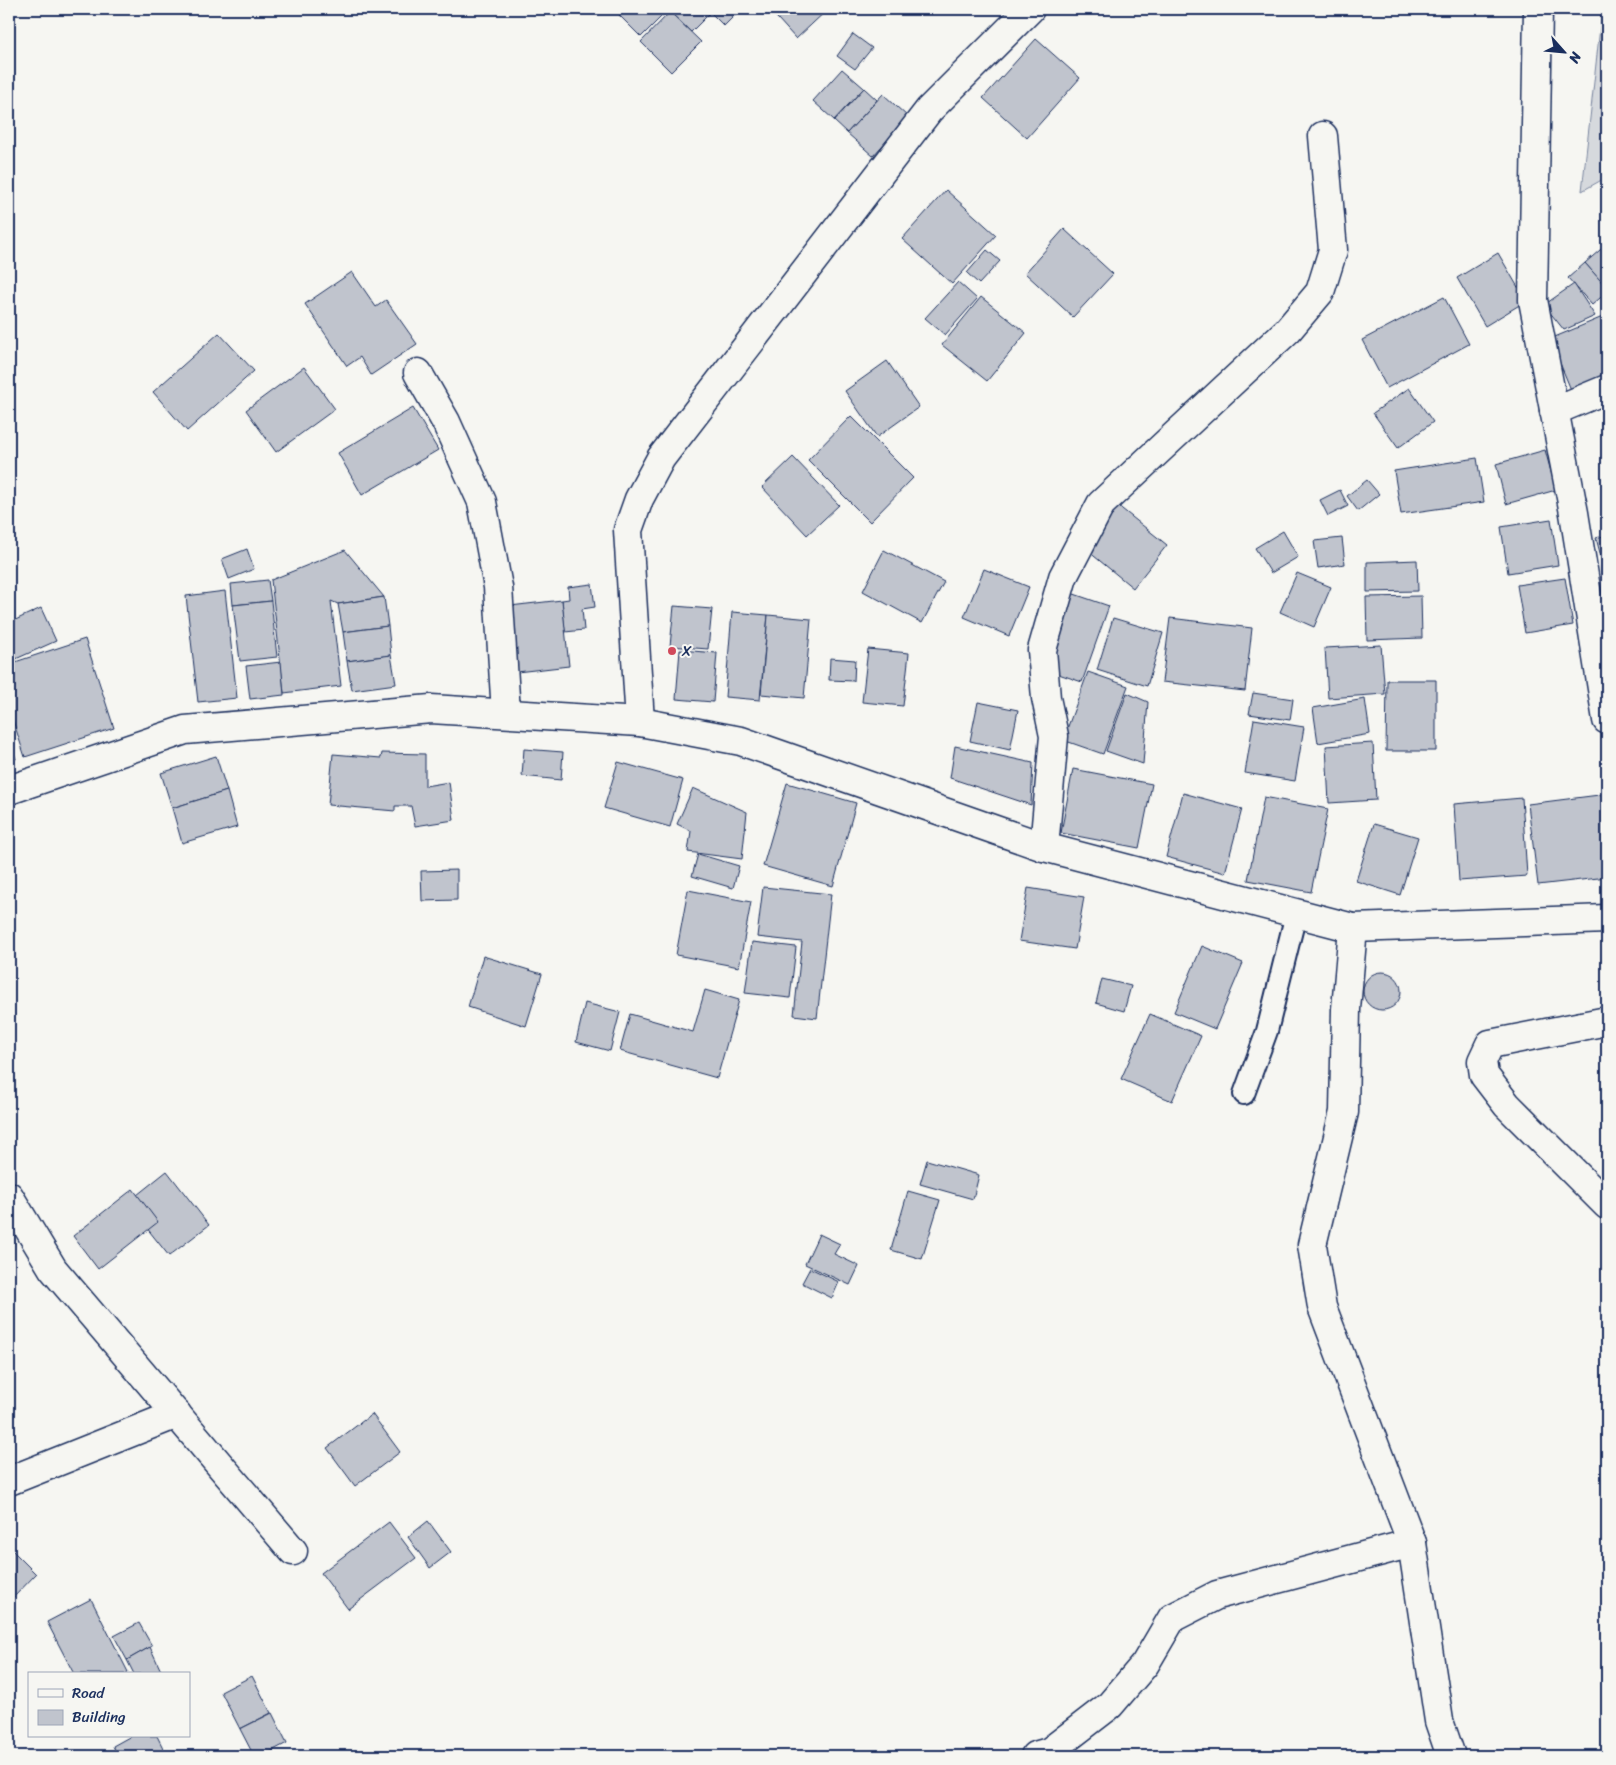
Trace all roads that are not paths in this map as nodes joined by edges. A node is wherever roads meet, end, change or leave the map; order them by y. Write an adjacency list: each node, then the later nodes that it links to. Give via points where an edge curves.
1 (1030, 9): 9 (street, via 929,110 661,458 638,499 628,530)
2 (1538, 9): 6 (street, via 1533,300)
3 (1322, 136): 11 (street, via 1333,250 1320,292 1288,330 1101,504 1063,577 1042,650 1046,698 1054,736)
4 (418, 373): 7 (street, via 446,422 482,502 498,587)
5 (1607, 389): 6 (street)
6 (1554, 411): 8 (street)
7 (506, 713): 9 (street); 10 (street, via 431,709 185,730)
8 (1607, 720)
9 (640, 722): 11 (street, via 741,741)
10 (9, 790)
11 (1044, 847): 12 (street)
12 (1296, 914): 14 (street); 16 (lane, via 1267,1031)
13 (1607, 919): 14 (street)
14 (1353, 928): 21 (street, via 1346,1009 1344,1112 1312,1245 1322,1307)
15 (1607, 1021): 18 (street, via 1490,1044 1482,1061 1484,1075 1507,1105)
16 (1244, 1094)
17 (9, 1196): 19 (street, via 53,1268)
18 (1607, 1204)
19 (177, 1414): 20 (street); 22 (street)
20 (9, 1481)
21 (1412, 1543): 23 (street, via 1217,1595 1172,1618 1145,1664 1110,1705 1049,1752); 24 (street, via 1439,1721)
22 (293, 1551)
23 (1035, 1756)
24 (1451, 1756)

